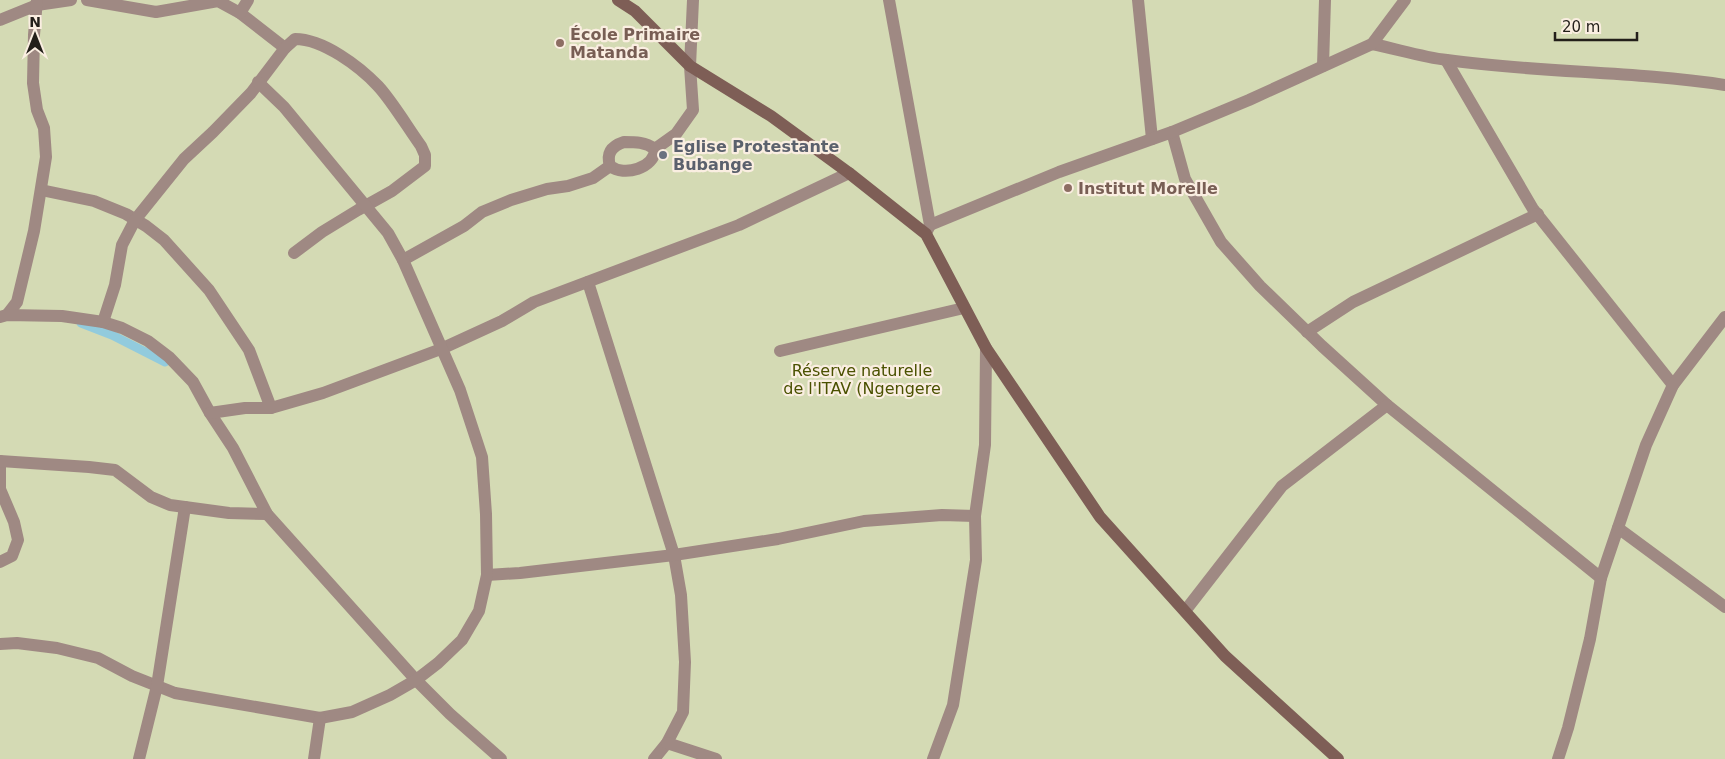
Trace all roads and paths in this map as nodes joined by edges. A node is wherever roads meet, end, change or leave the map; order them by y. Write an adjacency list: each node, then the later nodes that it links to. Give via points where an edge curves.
1 (71, 0): 10 (street)
2 (87, 0): 11 (street, via 156,12 218,1)
3 (248, 0): 11 (street)
4 (618, 0): 16 (street, via 635,11)
5 (693, 0): 16 (street)
6 (889, 0): 29 (street)
7 (1138, 0): 21 (street)
8 (1325, 0): 17 (street)
9 (1405, 0): 13 (street)
10 (37, 2): 12 (street); 25 (street, via 33,83 37,110 44,128 46,157)
11 (240, 13): 14 (street)
12 (0, 20)
13 (1372, 44): 15 (street); 17 (street)
14 (286, 48): 18 (street); 26 (street, via 295,39 305,39 343,57 378,86 421,146 425,166 392,191)
15 (1446, 60): 19 (street, via 1693,80); 27 (street)
16 (690, 66): 22 (street, via 693,110 676,134); 24 (street, via 771,116)
17 (1323, 66): 20 (street)
18 (258, 82): 26 (street, via 284,107); 28 (street, via 251,93 184,159)
19 (1725, 86)
20 (1172, 132): 21 (street); 37 (street, via 1185,179 1221,242)
21 (1152, 138): 29 (street, via 1059,172)
22 (655, 149): 23 (street, via 652,160 636,169 615,170); 23 (street, via 643,143 616,144 609,154)
23 (610, 166): 31 (street, via 593,178 511,200 482,212 464,226)
24 (849, 173): 29 (street); 32 (street, via 739,225)
25 (41, 190): 28 (street, via 94,201); 34 (street, via 17,302)
26 (366, 205): 30 (street); 31 (street, via 388,233)
27 (1538, 214): 37 (street, via 1353,302); 41 (street)
28 (135, 220): 36 (street, via 122,245); 43 (street, via 164,240 209,290 249,350)
29 (928, 230): 33 (street)
30 (294, 253)
31 (403, 260): 39 (street)
32 (588, 282): 39 (street, via 534,302 502,321); 51 (street)
33 (964, 308): 38 (street); 40 (street)
34 (3, 316): 36 (street, via 62,316)
35 (1725, 317): 41 (street)
36 (103, 322): 44 (street, via 148,341 169,357 193,382)
37 (1307, 332): 42 (street)
38 (986, 348): 49 (street, via 985,445); 56 (street, via 1100,517)
39 (441, 349): 43 (street, via 324,393); 53 (street, via 460,390 482,457)
40 (780, 351)
41 (1673, 385): 50 (street, via 1646,445)
42 (1387, 405): 54 (street); 56 (street, via 1282,486)
43 (271, 408): 44 (street)
44 (210, 413): 48 (street, via 233,448)
45 (0, 457): 46 (street)
46 (0, 461): 47 (street, via 116,470 151,497); 52 (street, via 0,489 18,540 12,556)
47 (185, 507): 48 (street); 59 (street)
48 (267, 514): 58 (street)
49 (975, 516): 51 (street, via 864,521 778,539); 62 (street, via 976,560 953,705)
50 (1618, 528): 54 (street); 55 (street)
51 (674, 555): 53 (street); 61 (street, via 681,594 685,662 683,712)
52 (0, 562)
53 (487, 574): 58 (street, via 479,611 462,640)
54 (1601, 578): 69 (street, via 1590,639)
55 (1725, 607)
56 (1185, 611): 68 (street, via 1225,656)
57 (0, 644): 59 (street, via 49,647 98,658)
58 (416, 680): 60 (street, via 352,712); 65 (street)
59 (157, 686): 60 (street, via 175,693); 63 (street)
60 (320, 718): 64 (street)
61 (667, 743): 66 (street); 67 (street)
62 (935, 758)
63 (139, 759)
64 (314, 759)
65 (501, 759)
66 (654, 759)
67 (716, 759)
68 (1338, 759)
69 (1558, 759)

